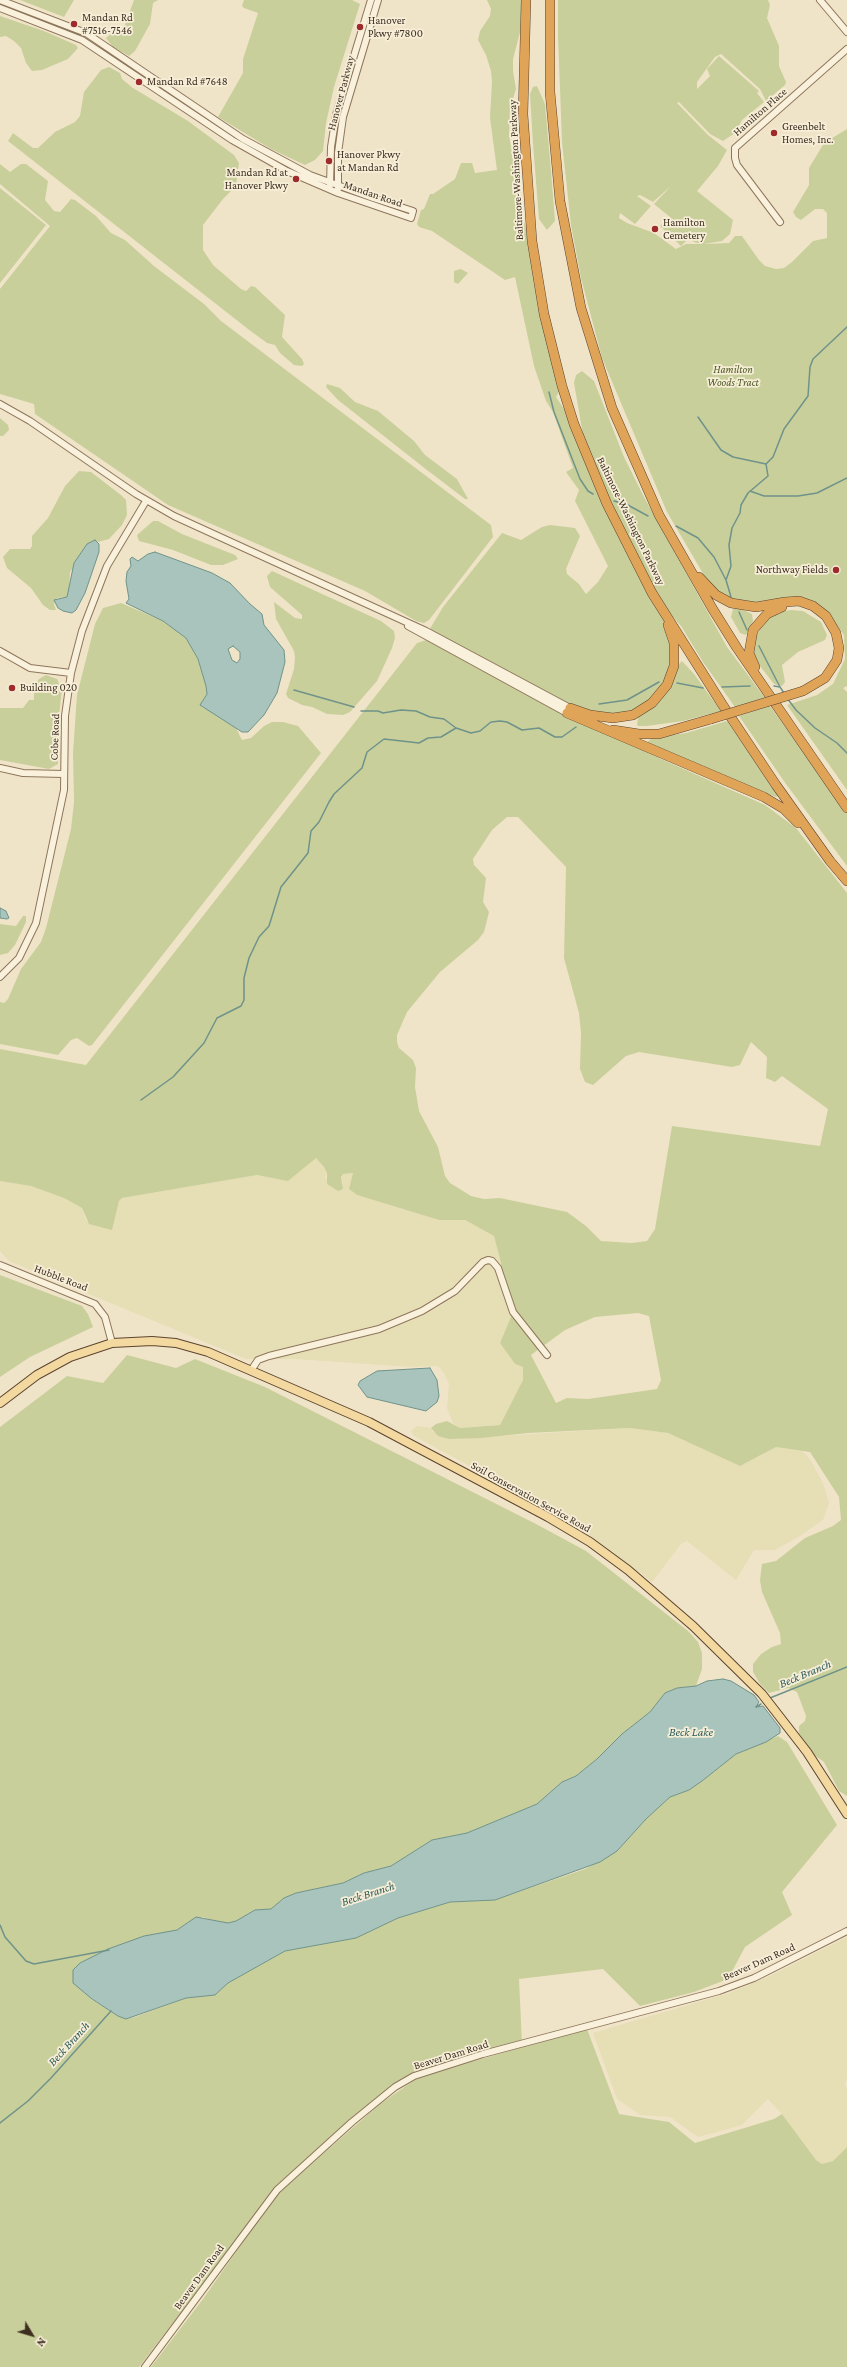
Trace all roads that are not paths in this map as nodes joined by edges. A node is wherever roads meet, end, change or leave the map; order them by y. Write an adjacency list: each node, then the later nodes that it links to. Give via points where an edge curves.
1 (0, 0): 10 (street, Mandan Road, via 86,33 242,139)
2 (371, 0): 10 (street, Hanover Parkway, via 336,115)
3 (378, 0): 11 (street, Hanover Parkway, via 343,117)
4 (526, 0): 18 (highway, Baltimore-Washington Parkway, via 523,85 525,159 532,240 544,314 562,386 590,465)
5 (550, 0): 17 (highway, via 550,76 555,157 566,238 581,308 600,375 628,449 658,515)
6 (820, 0): 8 (street)
7 (0, 8): 12 (street, Mandan Road, via 82,40 239,144 287,171)
8 (847, 32)
9 (847, 49): 14 (street, Hamilton Place, via 735,148 737,165)
10 (330, 182): 11 (street, Mandan Road); 12 (street, Hanover Parkway)
11 (338, 186): 13 (street, Hanover Parkway); 13 (street, Mandan Road, via 413,210 411,218)
12 (330, 190): 13 (street, Mandan Road)
13 (338, 193)
14 (780, 222)
15 (0, 404): 16 (street, via 30,421)
16 (146, 501): 20 (street, Cobe Road, via 119,544 98,585); 23 (street, via 188,523 426,631)
17 (688, 566): 21 (highway, via 716,595 731,603 756,607 799,602 813,606 826,616 836,633 839,648 836,665); 22 (highway, via 737,648)
18 (652, 593): 23 (highway, via 669,626 674,643 674,666 663,691 646,708 626,717 599,717); 27 (highway, Baltimore-Washington Parkway, via 722,704)
19 (0, 651): 20 (street, via 30,668)
20 (71, 673): 25 (street, Cobe Road, via 65,716)
21 (825, 678): 22 (highway, via 832,663 834,648 827,624 806,608 778,608 761,619 753,630 750,643 750,659); 23 (highway, bridge, via 803,691 676,730 615,726)
22 (767, 692): 26 (highway)
23 (569, 711): 27 (highway, via 774,802 792,817)
24 (0, 768): 25 (street, via 23,773)
25 (63, 774): 29 (street, Cobe Road, via 62,802 36,923 19,958)
26 (847, 808)
27 (830, 860): 28 (highway, Baltimore-Washington Parkway)
28 (847, 881)
29 (0, 977)
30 (0, 1265): 31 (street, Hubble Road, via 95,1304 105,1317)
31 (112, 1343): 33 (main road, Soil Conservation Service Road, via 176,1343); 34 (main road, Soil Conservation Service Road, via 54,1365)
32 (547, 1355): 33 (street, via 513,1312 498,1268 488,1260 455,1291 422,1312 379,1329 269,1356 258,1360)
33 (252, 1369): 35 (main road, Soil Conservation Service Road, via 369,1422 469,1474 575,1532 628,1570 693,1626 762,1694 807,1752)
34 (0, 1403)
35 (847, 1814)
36 (847, 1931): 37 (street, Beaver Dam Road, via 760,1974 719,1991 483,2054 414,2076 395,2087 277,2190)
37 (145, 2367)

